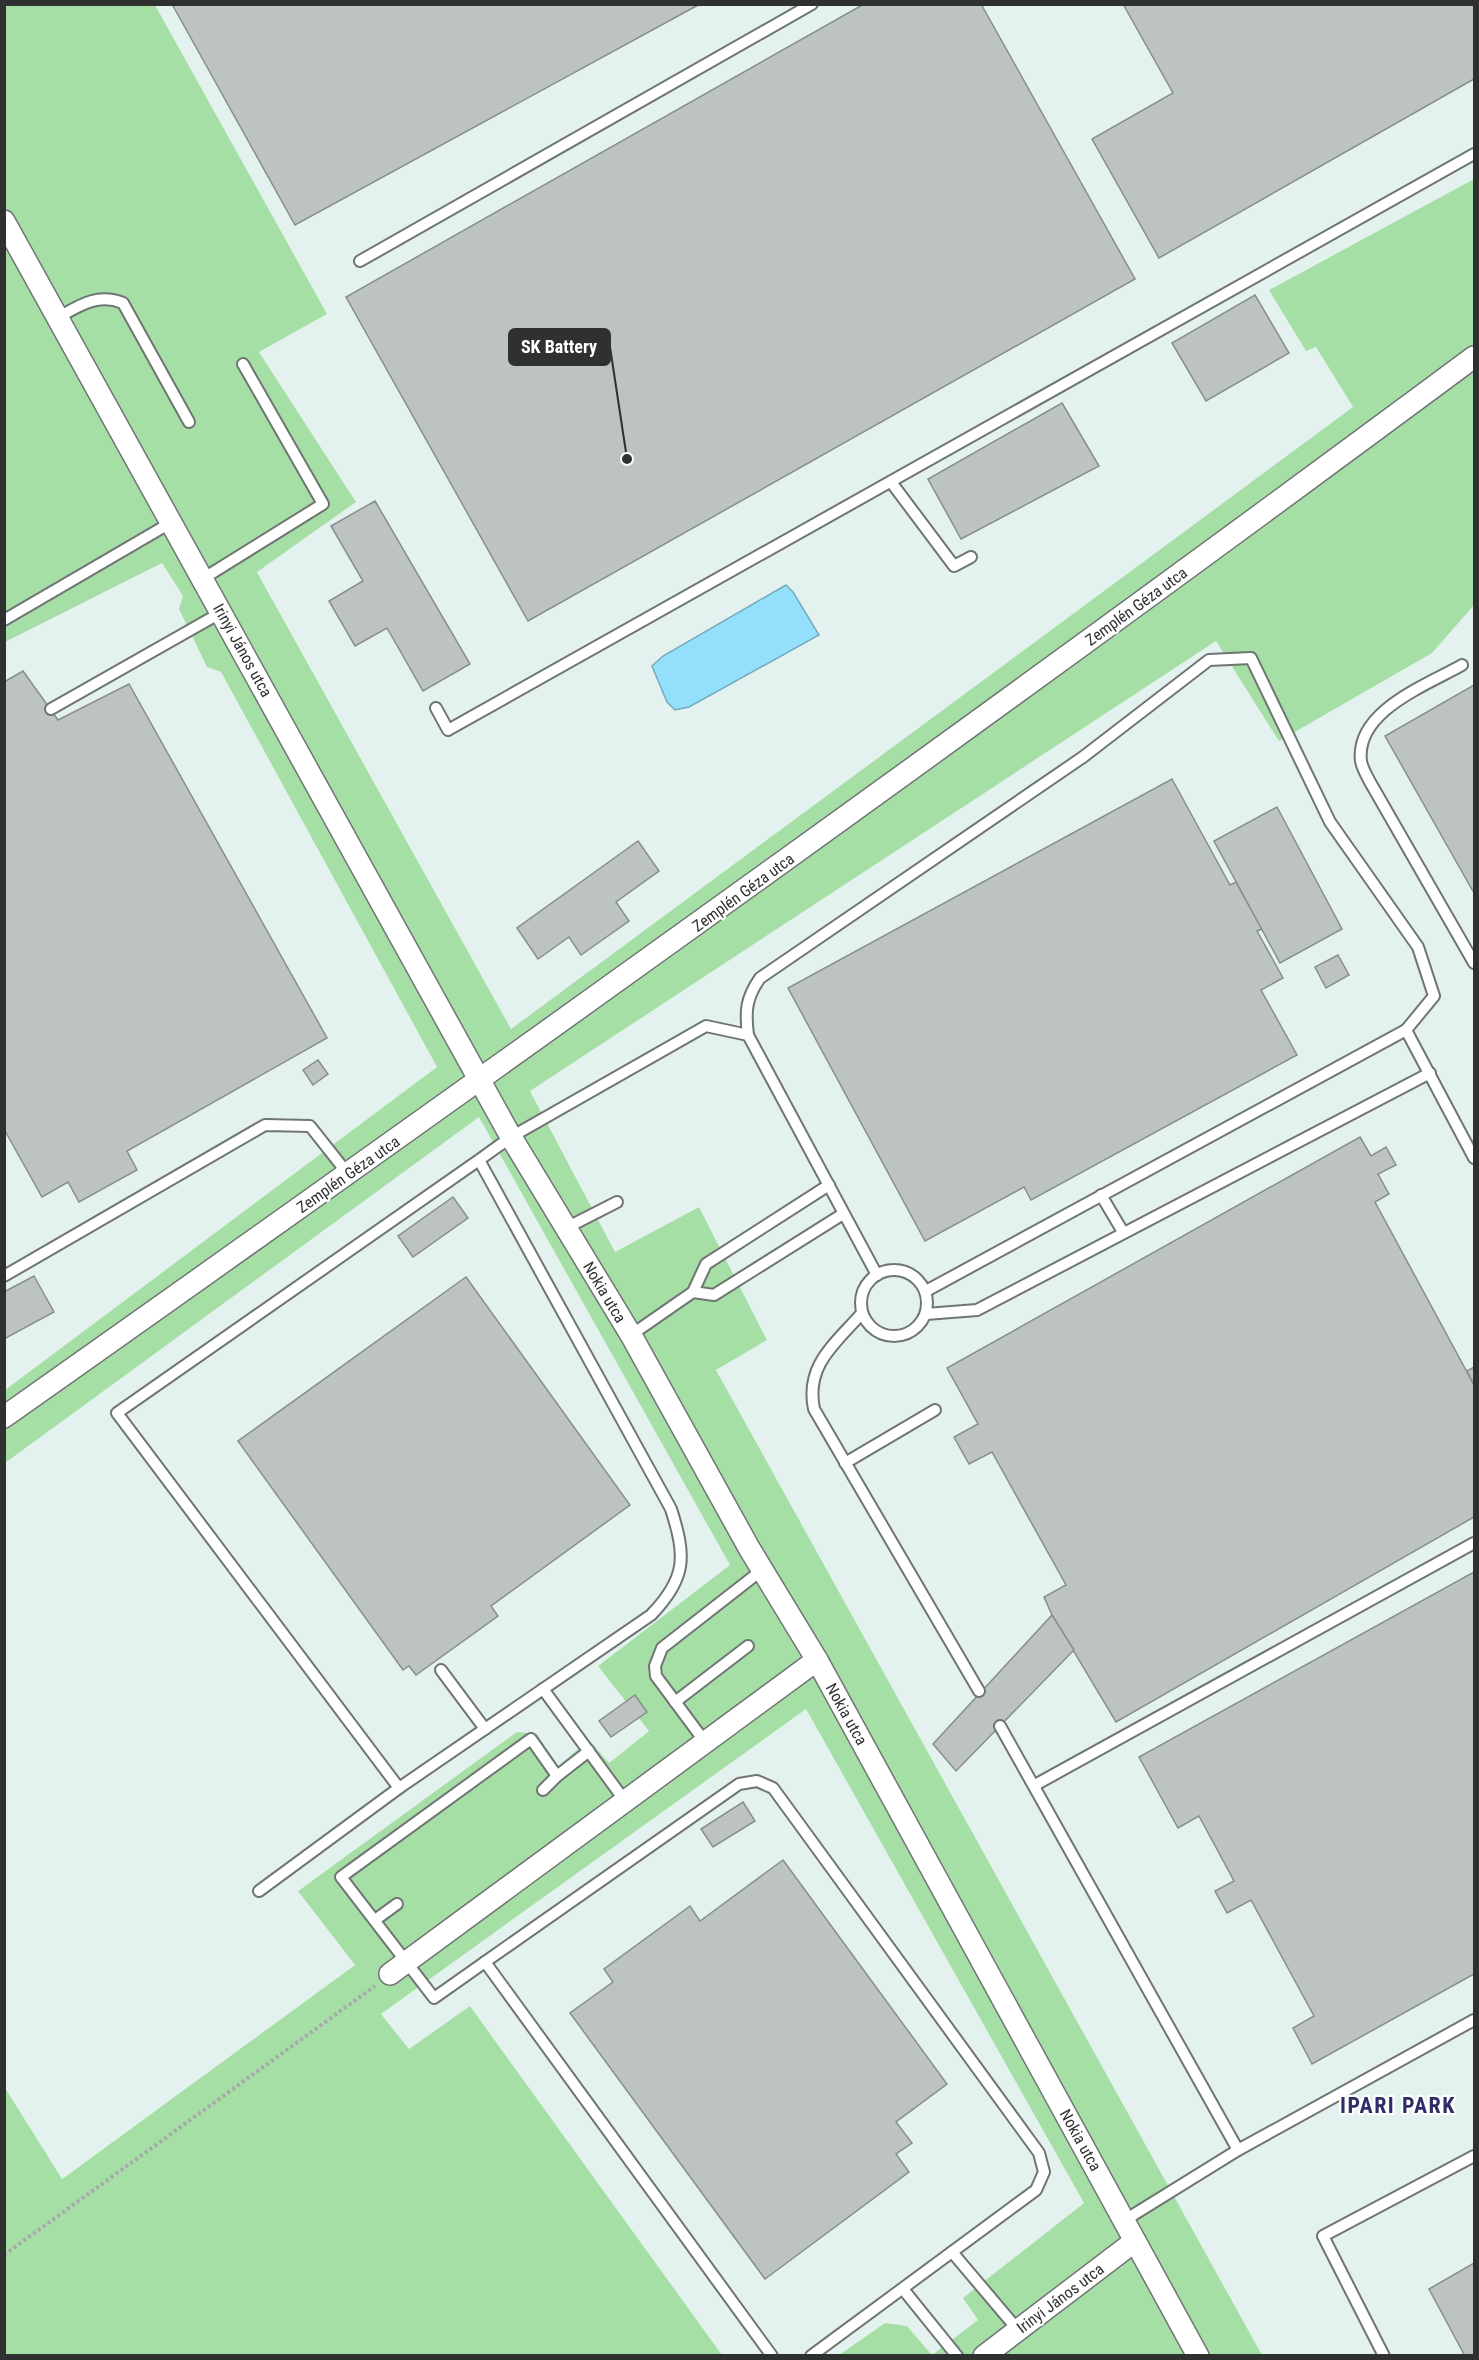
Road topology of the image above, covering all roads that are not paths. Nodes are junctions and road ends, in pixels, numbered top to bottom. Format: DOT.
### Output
graph roads {
  1 [pos="812,4"];
  2 [pos="1474,154"];
  3 [pos="4,221"];
  4 [pos="360,261"];
  5 [pos="59,317"];
  6 [pos="1474,357"];
  7 [pos="243,364"];
  8 [pos="189,422"];
  9 [pos="891,482"];
  10 [pos="172,522"];
  11 [pos="971,557"];
  12 [pos="204,578"];
  13 [pos="222,612"];
  14 [pos="4,620"];
  15 [pos="1462,665"];
  16 [pos="436,708"];
  17 [pos="51,709"];
  18 [pos="1474,938"];
  19 [pos="1464,944"];
  20 [pos="1474,963"];
  21 [pos="1406,1030"];
  22 [pos="748,1035"];
  23 [pos="1430,1074"];
  24 [pos="480,1081"];
  25 [pos="1474,1132"];
  26 [pos="511,1137"];
  27 [pos="1463,1138"];
  28 [pos="1474,1158"];
  29 [pos="478,1160"];
  30 [pos="348,1174"];
  31 [pos="829,1185"];
  32 [pos="1101,1195"];
  33 [pos="617,1202"];
  34 [pos="843,1214"];
  35 [pos="566,1228"];
  36 [pos="1123,1232"];
  37 [pos="877,1275"];
  38 [pos="4,1276"];
  39 [pos="926,1291"];
  40 [pos="693,1292"];
  41 [pos="862,1314"];
  42 [pos="926,1314"];
  43 [pos="631,1335"];
  44 [pos="935,1410"];
  45 [pos="4,1417"];
  46 [pos="845,1463"];
  47 [pos="1474,1543"];
  48 [pos="762,1570"];
  49 [pos="748,1646"];
  50 [pos="817,1660"];
  51 [pos="441,1670"];
  52 [pos="543,1689"];
  53 [pos="979,1691"];
  54 [pos="675,1702"];
  55 [pos="1000,1726"];
  56 [pos="485,1729"];
  57 [pos="705,1742"];
  58 [pos="589,1751"];
  59 [pos="557,1776"];
  60 [pos="1035,1785"];
  61 [pos="399,1788"];
  62 [pos="543,1790"];
  63 [pos="625,1801"];
  64 [pos="259,1891"];
  65 [pos="397,1904"];
  66 [pos="375,1920"];
  67 [pos="408,1961"];
  68 [pos="484,1962"];
  69 [pos="390,1974"];
  70 [pos="1474,2020"];
  71 [pos="1238,2150"];
  72 [pos="1474,2156"];
  73 [pos="1125,2220"];
  74 [pos="1135,2241"];
  75 [pos="952,2253"];
  76 [pos="903,2289"];
  77 [pos="1018,2330"];
  78 [pos="1378,2342"];
  79 [pos="772,2355"];
  80 [pos="811,2355"];
  81 [pos="957,2355"];
  82 [pos="984,2355"];
  83 [pos="1198,2355"];
  84 [pos="1374,2355"];
  85 [pos="1384,2355"];
  1 -- 4 [label="lane"];
  2 -- 9 [label="lane"];
  3 -- 5 [label="street, Irinyi János utca"];
  5 -- 8 [label="lane"];
  5 -- 10 [label="street, Irinyi János utca"];
  6 -- 24 [label="street, Zemplén Géza utca"];
  7 -- 12 [label="lane"];
  9 -- 11 [label="lane"];
  9 -- 16 [label="lane"];
  10 -- 12 [label="street, Irinyi János utca"];
  10 -- 14 [label="lane"];
  12 -- 13 [label="street, Irinyi János utca"];
  13 -- 17 [label="lane"];
  13 -- 24 [label="street, Irinyi János utca"];
  15 -- 19 [label="lane"];
  18 -- 19 [label="lane"];
  19 -- 20 [label="lane"];
  21 -- 22 [label="lane"];
  21 -- 23 [label="lane"];
  21 -- 32 [label="lane"];
  22 -- 26 [label="lane"];
  22 -- 31 [label="lane"];
  23 -- 27 [label="lane"];
  23 -- 36 [label="lane"];
  24 -- 26 [label="street, Nokia utca"];
  24 -- 30 [label="street, Zemplén Géza utca"];
  25 -- 27 [label="lane"];
  26 -- 29 [label="lane"];
  26 -- 35 [label="street, Nokia utca"];
  27 -- 28 [label="lane"];
  29 -- 52 [label="lane"];
  29 -- 61 [label="lane"];
  30 -- 38 [label="lane"];
  30 -- 45 [label="street, Zemplén Géza utca"];
  31 -- 34 [label="lane"];
  31 -- 40 [label="lane"];
  32 -- 36 [label="lane"];
  32 -- 39 [label="lane"];
  33 -- 35 [label="lane"];
  34 -- 37 [label="lane"];
  34 -- 40 [label="lane"];
  35 -- 43 [label="street, Nokia utca"];
  36 -- 42 [label="lane"];
  37 -- 39 [label="lane"];
  37 -- 41 [label="lane"];
  39 -- 42 [label="lane"];
  40 -- 43 [label="lane"];
  41 -- 42 [label="lane"];
  41 -- 46 [label="lane"];
  43 -- 48 [label="street, Nokia utca"];
  44 -- 46 [label="lane"];
  46 -- 53 [label="lane"];
  47 -- 60 [label="lane"];
  48 -- 50 [label="street, Nokia utca"];
  48 -- 54 [label="lane"];
  49 -- 54 [label="lane"];
  50 -- 57 [label="street"];
  50 -- 73 [label="street, Nokia utca"];
  51 -- 56 [label="lane"];
  52 -- 56 [label="lane"];
  52 -- 58 [label="lane"];
  54 -- 57 [label="lane"];
  55 -- 60 [label="lane"];
  56 -- 61 [label="lane"];
  57 -- 63 [label="street"];
  58 -- 59 [label="lane"];
  58 -- 63 [label="lane"];
  59 -- 62 [label="lane"];
  59 -- 66 [label="lane"];
  60 -- 71 [label="lane"];
  61 -- 64 [label="lane"];
  63 -- 67 [label="street"];
  65 -- 66 [label="lane"];
  66 -- 67 [label="lane"];
  67 -- 68 [label="lane"];
  67 -- 69 [label="street"];
  68 -- 75 [label="lane"];
  68 -- 79 [label="lane"];
  70 -- 71 [label="lane"];
  71 -- 73 [label="lane"];
  72 -- 78 [label="lane"];
  73 -- 74 [label="street, Nokia utca"];
  74 -- 77 [label="street, Irinyi János utca"];
  74 -- 83 [label="street, Nokia utca"];
  75 -- 76 [label="lane"];
  75 -- 77 [label="lane"];
  76 -- 80 [label="lane"];
  76 -- 81 [label="lane"];
  77 -- 82 [label="street, Irinyi János utca"];
  78 -- 84 [label="lane"];
  78 -- 85 [label="lane"];
}
